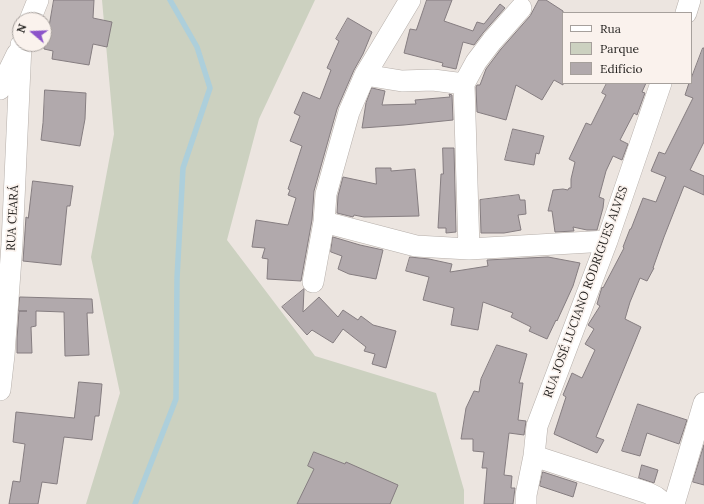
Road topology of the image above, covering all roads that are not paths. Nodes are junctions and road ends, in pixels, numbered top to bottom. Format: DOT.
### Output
graph roads {
  1 [pos="38,0"];
  2 [pos="410,0"];
  3 [pos="690,0"];
  4 [pos="521,8"];
  5 [pos="33,12"];
  6 [pos="686,12"];
  7 [pos="18,52"];
  8 [pos="21,52"];
  9 [pos="365,75"];
  10 [pos="464,84"];
  11 [pos="661,84"];
  12 [pos="0,89"];
  13 [pos="324,222"];
  14 [pos="6,241"];
  15 [pos="607,241"];
  16 [pos="469,249"];
  17 [pos="313,282"];
  18 [pos="0,390"];
  19 [pos="704,403"];
  20 [pos="534,456"];
  21 [pos="526,504"];
  22 [pos="665,504"];
  23 [pos="674,504"];
  1 -- 5 [label="street"];
  2 -- 9 [label="street"];
  3 -- 6 [label="street"];
  4 -- 10 [label="street"];
  7 -- 12 [label="street"];
  8 -- 14 [label="street, RUA CEARÁ"];
  9 -- 10 [label="street"];
  9 -- 13 [label="street"];
  10 -- 16 [label="street"];
  11 -- 15 [label="street, RUA JOSÉ LUCIANO RODRIGUES ALVES"];
  13 -- 16 [label="street"];
  13 -- 17 [label="street"];
  14 -- 18 [label="street, RUA CEARÁ"];
  15 -- 16 [label="street"];
  15 -- 20 [label="street, RUA JOSÉ LUCIANO RODRIGUES ALVES"];
  19 -- 23 [label="street"];
  20 -- 21 [label="street, RUA JOSÉ LUCIANO RODRIGUES ALVES"];
  20 -- 22 [label="street"];
}
